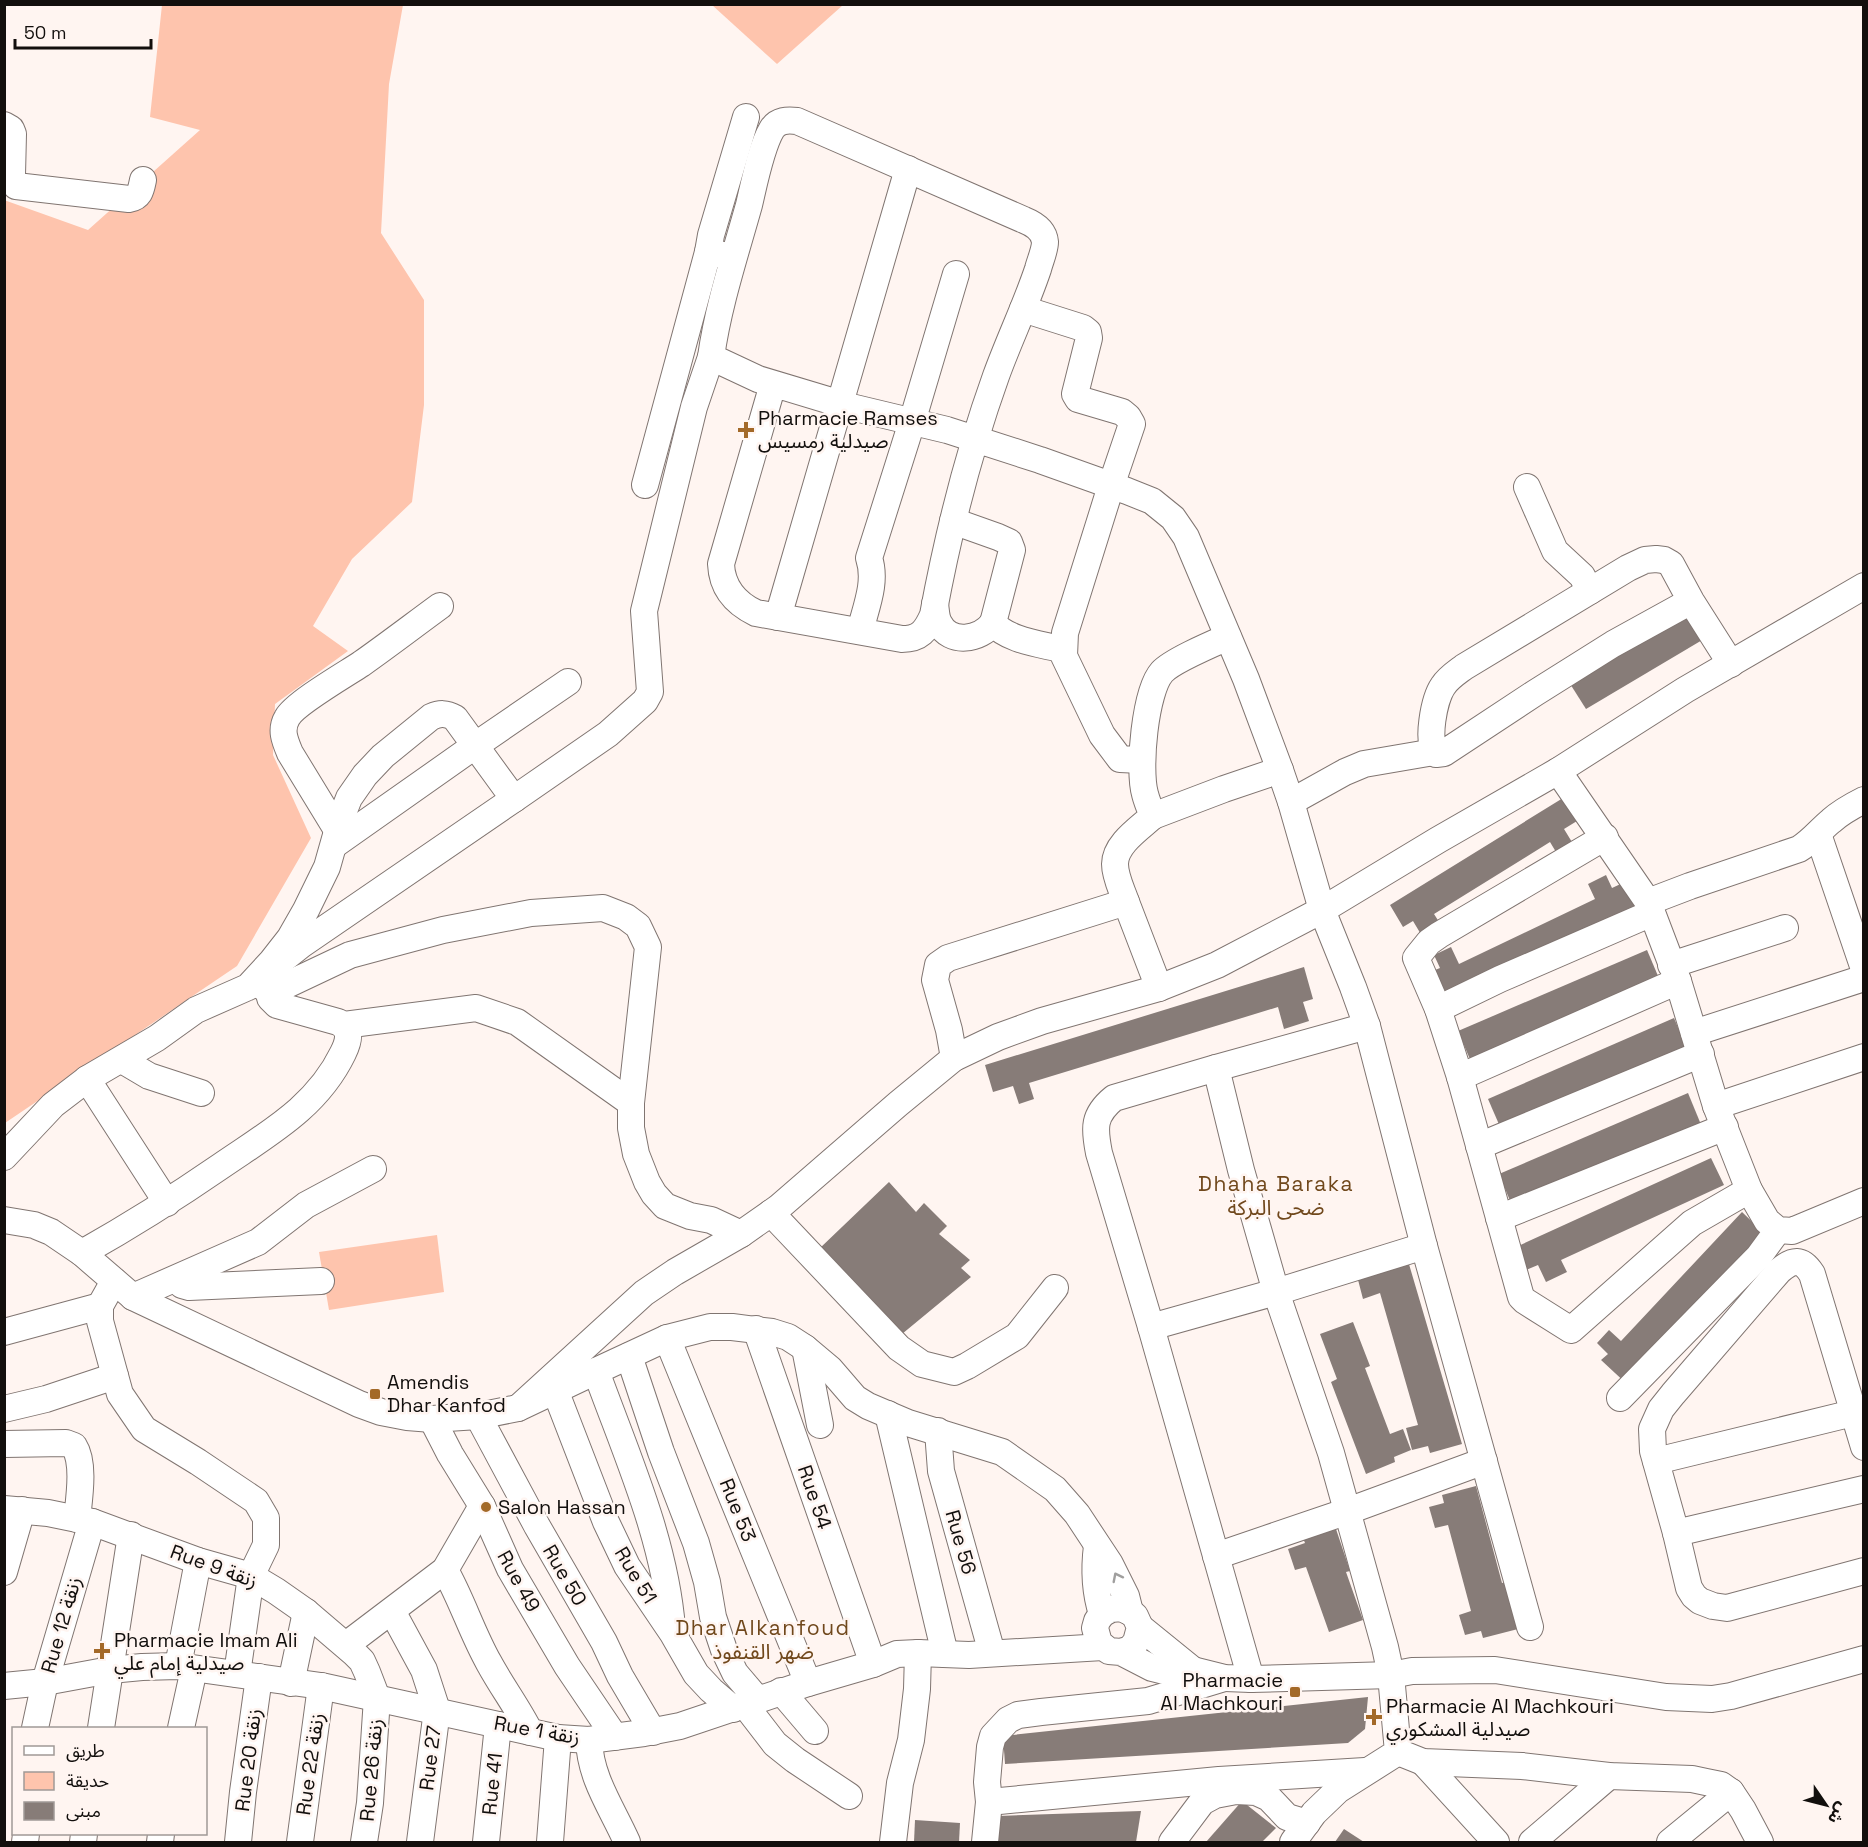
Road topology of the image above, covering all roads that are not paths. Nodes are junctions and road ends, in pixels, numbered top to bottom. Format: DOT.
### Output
graph roads {
  1 [pos="746,117"];
  2 [pos="4,125"];
  3 [pos="908,169"];
  4 [pos="143,180"];
  5 [pos="708,252"];
  6 [pos="734,258"];
  7 [pos="956,274"];
  8 [pos="1023,309"];
  9 [pos="711,357"];
  10 [pos="773,384"];
  11 [pos="839,403"];
  12 [pos="912,422"];
  13 [pos="974,439"];
  14 [pos="645,485"];
  15 [pos="1111,486"];
  16 [pos="1527,486"];
  17 [pos="953,521"];
  18 [pos="1863,586"];
  19 [pos="1590,591"];
  20 [pos="1691,601"];
  21 [pos="935,604"];
  22 [pos="440,606"];
  23 [pos="777,617"];
  24 [pos="993,623"];
  25 [pos="860,631"];
  26 [pos="1228,636"];
  27 [pos="1064,650"];
  28 [pos="1731,664"];
  29 [pos="568,682"];
  30 [pos="476,745"];
  31 [pos="1434,752"];
  32 [pos="1141,760"];
  33 [pos="1280,770"];
  34 [pos="1558,771"];
  35 [pos="514,799"];
  36 [pos="1863,800"];
  37 [pos="1291,802"];
  38 [pos="1153,816"];
  39 [pos="1818,834"];
  40 [pos="1605,837"];
  41 [pos="336,838"];
  42 [pos="1126,902"];
  43 [pos="1650,908"];
  44 [pos="1322,910"];
  45 [pos="1785,928"];
  46 [pos="1863,969"];
  47 [pos="1674,973"];
  48 [pos="1863,978"];
  49 [pos="257,986"];
  50 [pos="1159,988"];
  51 [pos="1438,1008"];
  52 [pos="344,1025"];
  53 [pos="1367,1026"];
  54 [pos="1697,1044"];
  55 [pos="1863,1057"];
  56 [pos="954,1058"];
  57 [pos="122,1060"];
  58 [pos="1216,1068"];
  59 [pos="1460,1077"];
  60 [pos="87,1079"];
  61 [pos="201,1093"];
  62 [pos="631,1103"];
  63 [pos="1720,1116"];
  64 [pos="1479,1146"];
  65 [pos="4,1157"];
  66 [pos="373,1168"];
  67 [pos="1749,1190"];
  68 [pos="1863,1201"];
  69 [pos="167,1203"];
  70 [pos="771,1212"];
  71 [pos="1499,1218"];
  72 [pos="4,1220"];
  73 [pos="1778,1230"];
  74 [pos="741,1234"];
  75 [pos="1424,1246"];
  76 [pos="82,1253"];
  77 [pos="178,1278"];
  78 [pos="114,1281"];
  79 [pos="321,1281"];
  80 [pos="1054,1288"];
  81 [pos="1276,1293"];
  82 [pos="133,1298"];
  83 [pos="100,1306"];
  84 [pos="1151,1327"];
  85 [pos="756,1329"];
  86 [pos="4,1332"];
  87 [pos="667,1338"];
  88 [pos="805,1348"];
  89 [pos="629,1356"];
  90 [pos="596,1371"];
  91 [pos="115,1376"];
  92 [pos="555,1390"];
  93 [pos="1620,1398"];
  94 [pos="518,1408"];
  95 [pos="4,1409"];
  96 [pos="1853,1413"];
  97 [pos="888,1414"];
  98 [pos="478,1416"];
  99 [pos="432,1419"];
  100 [pos="820,1425"];
  101 [pos="938,1431"];
  102 [pos="4,1444"];
  103 [pos="1863,1447"];
  104 [pos="1484,1461"];
  105 [pos="1656,1461"];
  106 [pos="1863,1489"];
  107 [pos="482,1506"];
  108 [pos="13,1509"];
  109 [pos="1348,1511"];
  110 [pos="85,1521"];
  111 [pos="1676,1533"];
  112 [pos="131,1535"];
  113 [pos="1097,1546"];
  114 [pos="1216,1556"];
  115 [pos="198,1561"];
  116 [pos="445,1570"];
  117 [pos="1863,1571"];
  118 [pos="4,1572"];
  119 [pos="251,1576"];
  120 [pos="392,1611"];
  121 [pos="306,1612"];
  122 [pos="1135,1620"];
  123 [pos="1530,1627"];
  124 [pos="673,1634"];
  125 [pos="1105,1635"];
  126 [pos="346,1645"];
  127 [pos="918,1653"];
  128 [pos="992,1653"];
  129 [pos="945,1654"];
  130 [pos="1863,1659"];
  131 [pos="873,1664"];
  132 [pos="186,1667"];
  133 [pos="110,1670"];
  134 [pos="1193,1670"];
  135 [pos="1391,1675"];
  136 [pos="248,1676"];
  137 [pos="1225,1678"];
  138 [pos="1251,1679"];
  139 [pos="45,1682"];
  140 [pos="291,1683"];
  141 [pos="807,1683"];
  142 [pos="4,1686"];
  143 [pos="321,1686"];
  144 [pos="377,1698"];
  145 [pos="754,1701"];
  146 [pos="436,1710"];
  147 [pos="498,1725"];
  148 [pos="35,1727"];
  149 [pos="101,1727"];
  150 [pos="181,1727"];
  151 [pos="815,1731"];
  152 [pos="530,1732"];
  153 [pos="653,1732"];
  154 [pos="615,1737"];
  155 [pos="558,1738"];
  156 [pos="589,1740"];
  157 [pos="1398,1752"];
  158 [pos="1423,1762"];
  159 [pos="1370,1770"];
  160 [pos="1609,1776"];
  161 [pos="1731,1792"];
  162 [pos="849,1796"];
  163 [pos="989,1802"];
  164 [pos="1300,1833"];
  165 [pos="238,1842"];
  166 [pos="300,1842"];
  167 [pos="364,1842"];
  168 [pos="420,1842"];
  169 [pos="486,1842"];
  170 [pos="550,1842"];
  171 [pos="627,1842"];
  172 [pos="893,1842"];
  173 [pos="985,1842"];
  174 [pos="1172,1842"];
  175 [pos="1496,1842"];
  176 [pos="1532,1842"];
  177 [pos="1670,1842"];
  178 [pos="1760,1842"];
  1 -- 5 [label="street"];
  2 -- 4 [label="street"];
  3 -- 6 [label="street"];
  3 -- 8 [label="street"];
  3 -- 11 [label="street"];
  5 -- 6 [label="street"];
  5 -- 14 [label="street"];
  6 -- 9 [label="street"];
  7 -- 12 [label="street"];
  8 -- 13 [label="street"];
  8 -- 15 [label="street"];
  9 -- 10 [label="street"];
  9 -- 35 [label="street"];
  10 -- 11 [label="street"];
  10 -- 23 [label="street"];
  11 -- 12 [label="street"];
  11 -- 23 [label="street"];
  12 -- 13 [label="street"];
  12 -- 25 [label="street"];
  13 -- 15 [label="street"];
  13 -- 17 [label="street"];
  15 -- 26 [label="street"];
  15 -- 27 [label="street"];
  16 -- 19 [label="street"];
  17 -- 21 [label="street"];
  17 -- 24 [label="street"];
  18 -- 28 [label="street"];
  19 -- 20 [label="street"];
  19 -- 31 [label="street"];
  20 -- 28 [label="street"];
  20 -- 31 [label="street"];
  21 -- 24 [label="street"];
  21 -- 25 [label="street"];
  22 -- 41 [label="street"];
  23 -- 25 [label="street"];
  24 -- 27 [label="street"];
  26 -- 32 [label="street"];
  26 -- 33 [label="street"];
  27 -- 32 [label="street"];
  28 -- 34 [label="street"];
  29 -- 30 [label="street"];
  30 -- 35 [label="street"];
  30 -- 41 [label="street"];
  30 -- 41 [label="street"];
  31 -- 37 [label="street"];
  32 -- 38 [label="street"];
  33 -- 37 [label="street"];
  33 -- 38 [label="street"];
  34 -- 40 [label="street"];
  34 -- 44 [label="street"];
  35 -- 49 [label="street"];
  36 -- 39 [label="street"];
  37 -- 44 [label="street"];
  38 -- 42 [label="street"];
  39 -- 43 [label="street"];
  39 -- 46 [label="street"];
  40 -- 43 [label="street"];
  40 -- 51 [label="street"];
  41 -- 49 [label="street"];
  42 -- 50 [label="street"];
  42 -- 56 [label="street"];
  43 -- 47 [label="street"];
  43 -- 51 [label="street"];
  44 -- 50 [label="street"];
  44 -- 53 [label="street"];
  45 -- 47 [label="street"];
  47 -- 54 [label="street"];
  47 -- 59 [label="street"];
  48 -- 54 [label="street"];
  49 -- 52 [label="street"];
  49 -- 57 [label="street"];
  49 -- 62 [label="street"];
  50 -- 56 [label="street"];
  51 -- 59 [label="street"];
  52 -- 62 [label="street"];
  52 -- 69 [label="street"];
  53 -- 58 [label="street"];
  53 -- 75 [label="street"];
  54 -- 63 [label="street"];
  54 -- 64 [label="street"];
  55 -- 63 [label="street"];
  56 -- 70 [label="street"];
  57 -- 60 [label="street"];
  57 -- 61 [label="street"];
  58 -- 81 [label="street"];
  58 -- 84 [label="street"];
  59 -- 64 [label="street"];
  60 -- 65 [label="street"];
  60 -- 69 [label="street"];
  62 -- 74 [label="street"];
  63 -- 67 [label="street"];
  63 -- 71 [label="street"];
  64 -- 71 [label="street"];
  66 -- 77 [label="street"];
  67 -- 71 [label="street"];
  67 -- 73 [label="street"];
  68 -- 73 [label="street"];
  69 -- 76 [label="street"];
  70 -- 74 [label="street"];
  70 -- 80 [label="street"];
  72 -- 76 [label="street"];
  73 -- 93 [label="street"];
  74 -- 94 [label="street"];
  75 -- 81 [label="street"];
  75 -- 104 [label="street"];
  76 -- 78 [label="street"];
  77 -- 79 [label="street"];
  77 -- 82 [label="street"];
  78 -- 82 [label="street"];
  78 -- 83 [label="street"];
  81 -- 84 [label="street"];
  81 -- 109 [label="street"];
  82 -- 99 [label="street"];
  83 -- 86 [label="street"];
  83 -- 91 [label="street, Rue 20 زنقة"];
  84 -- 114 [label="street"];
  85 -- 87 [label="street"];
  85 -- 88 [label="street"];
  85 -- 131 [label="street, Rue 54"];
  87 -- 89 [label="street"];
  87 -- 141 [label="street, Rue 53"];
  88 -- 97 [label="street"];
  88 -- 100 [label="street"];
  89 -- 90 [label="street"];
  89 -- 145 [label="street"];
  90 -- 92 [label="street"];
  90 -- 124 [label="street"];
  91 -- 95 [label="street"];
  91 -- 119 [label="street, Rue 20 زنقة"];
  92 -- 94 [label="street"];
  92 -- 124 [label="street, Rue 51"];
  94 -- 98 [label="street"];
  96 -- 103 [label="street"];
  96 -- 105 [label="street"];
  96 -- 105 [label="street"];
  97 -- 101 [label="street"];
  97 -- 129 [label="street"];
  98 -- 99 [label="street"];
  98 -- 153 [label="street, Rue 50"];
  99 -- 107 [label="street, Rue 49"];
  101 -- 113 [label="street"];
  101 -- 128 [label="street, Rue 56"];
  102 -- 110 [label="street, Rue 12 زنقة"];
  104 -- 109 [label="street"];
  104 -- 123 [label="street"];
  105 -- 111 [label="street"];
  106 -- 111 [label="street"];
  107 -- 116 [label="street"];
  107 -- 154 [label="street, Rue 49"];
  108 -- 110 [label="street, Rue 9 زنقة"];
  108 -- 118 [label="street"];
  109 -- 114 [label="street"];
  109 -- 135 [label="street"];
  110 -- 112 [label="street, Rue 9 زنقة"];
  110 -- 139 [label="street, Rue 12 زنقة"];
  111 -- 117 [label="street"];
  112 -- 115 [label="street, Rue 9 زنقة"];
  112 -- 133 [label="street"];
  122 -- 113 [label="street, one-way"];
  113 -- 125 [label="street"];
  114 -- 138 [label="street"];
  115 -- 119 [label="street, Rue 9 زنقة"];
  115 -- 132 [label="street"];
  116 -- 120 [label="street"];
  116 -- 152 [label="street"];
  119 -- 121 [label="street, Rue 9 زنقة"];
  119 -- 136 [label="street, Rue 20 زنقة"];
  120 -- 126 [label="street"];
  120 -- 146 [label="street, Rue 27"];
  121 -- 126 [label="street, Rue 9 زنقة"];
  121 -- 140 [label="street"];
  122 -- 125 [label="street, Rue 1 زنقة"];
  122 -- 125 [label="street"];
  122 -- 134 [label="street"];
  124 -- 145 [label="street, Rue 51"];
  125 -- 128 [label="street, Rue 1 زنقة"];
  125 -- 134 [label="street"];
  126 -- 144 [label="street, Rue 9 زنقة"];
  127 -- 129 [label="street, Rue 1 زنقة"];
  127 -- 131 [label="street, Rue 1 زنقة"];
  127 -- 172 [label="street"];
  128 -- 129 [label="street, Rue 1 زنقة"];
  130 -- 135 [label="street"];
  131 -- 141 [label="street, Rue 1 زنقة"];
  132 -- 133 [label="street, Rue 1 زنقة"];
  132 -- 136 [label="street, Rue 1 زنقة"];
  132 -- 150 [label="street"];
  133 -- 139 [label="street, Rue 1 زنقة"];
  133 -- 149 [label="street"];
  134 -- 137 [label="street"];
  135 -- 138 [label="street"];
  135 -- 157 [label="street"];
  136 -- 140 [label="street, Rue 1 زنقة"];
  136 -- 165 [label="street, Rue 20 زنقة"];
  137 -- 138 [label="street"];
  137 -- 163 [label="street"];
  139 -- 142 [label="street, Rue 1 زنقة"];
  139 -- 148 [label="street, Rue 12 زنقة"];
  140 -- 143 [label="street, Rue 1 زنقة"];
  141 -- 145 [label="street, Rue 1 زنقة"];
  143 -- 144 [label="street, Rue 1 زنقة"];
  143 -- 166 [label="street, Rue 22 زنقة"];
  144 -- 146 [label="street, Rue 1 زنقة"];
  144 -- 167 [label="street, Rue 26 زنقة"];
  145 -- 151 [label="street"];
  145 -- 153 [label="street, Rue 1 زنقة"];
  145 -- 162 [label="street"];
  146 -- 147 [label="street, Rue 1 زنقة"];
  146 -- 168 [label="street, Rue 27"];
  147 -- 152 [label="street, Rue 1 زنقة"];
  147 -- 169 [label="street, Rue 41"];
  152 -- 155 [label="street, Rue 1 زنقة"];
  153 -- 154 [label="street, Rue 1 زنقة"];
  154 -- 156 [label="street, Rue 1 زنقة"];
  155 -- 156 [label="street, Rue 1 زنقة"];
  155 -- 170 [label="street"];
  156 -- 171 [label="street"];
  157 -- 158 [label="street"];
  157 -- 159 [label="street"];
  158 -- 160 [label="street"];
  158 -- 175 [label="street"];
  159 -- 163 [label="street"];
  159 -- 164 [label="street"];
  160 -- 161 [label="street"];
  160 -- 176 [label="street"];
  161 -- 177 [label="street"];
  161 -- 178 [label="street"];
  163 -- 173 [label="street"];
  164 -- 174 [label="street"];
}
